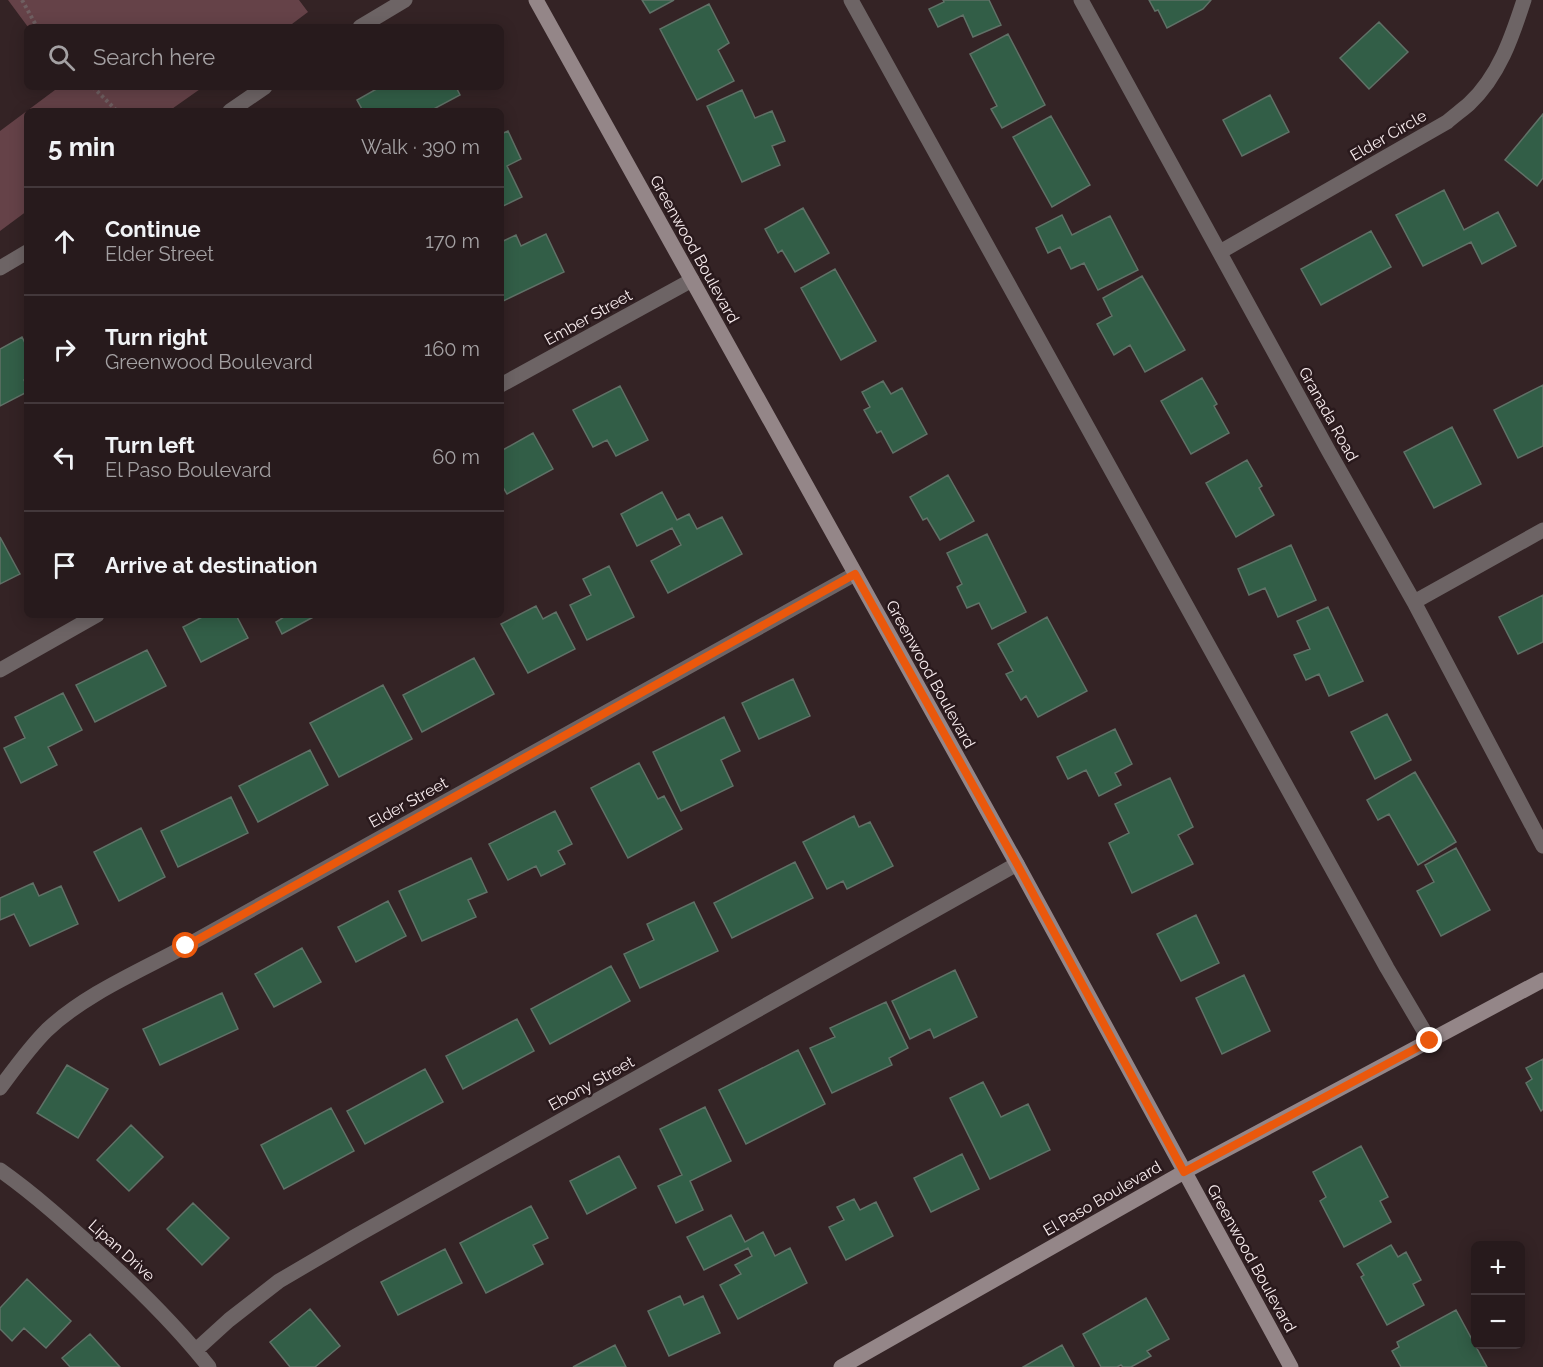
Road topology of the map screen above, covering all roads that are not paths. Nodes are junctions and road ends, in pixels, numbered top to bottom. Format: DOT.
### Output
graph roads {
  1 [pos="405,0"];
  2 [pos="536,0"];
  3 [pos="851,0"];
  4 [pos="1081,0"];
  5 [pos="1524,0"];
  6 [pos="365,24"];
  7 [pos="261,90"];
  8 [pos="234,108"];
  9 [pos="1220,252"];
  10 [pos="24,254"];
  11 [pos="0,268"];
  12 [pos="692,280"];
  13 [pos="504,383"];
  14 [pos="1543,530"];
  15 [pos="855,574"];
  16 [pos="1414,602"];
  17 [pos="92,618"];
  18 [pos="0,670"];
  19 [pos="1543,846"];
  20 [pos="1017,864"];
  21 [pos="1543,981"];
  22 [pos="1430,1041"];
  23 [pos="0,1088"];
  24 [pos="0,1170"];
  25 [pos="1184,1172"];
  26 [pos="196,1350"];
  27 [pos="209,1367"];
  28 [pos="842,1367"];
  29 [pos="1291,1367"];
  1 -- 6 [label="street"];
  2 -- 12 [label="street, Greenwood Boulevard"];
  3 -- 22 [label="street"];
  4 -- 9 [label="street, Granada Road"];
  5 -- 9 [label="street, Elder Circle"];
  7 -- 8 [label="street"];
  9 -- 16 [label="street, Granada Road"];
  10 -- 11 [label="street"];
  12 -- 13 [label="street, Ember Street"];
  12 -- 15 [label="street, Greenwood Boulevard"];
  14 -- 16 [label="street"];
  15 -- 20 [label="street, Greenwood Boulevard"];
  15 -- 23 [label="street, Elder Street"];
  16 -- 19 [label="street, Granada Road"];
  17 -- 18 [label="street"];
  20 -- 25 [label="street, Greenwood Boulevard"];
  20 -- 26 [label="street, Ebony Street"];
  21 -- 22 [label="street, El Paso Boulevard"];
  22 -- 25 [label="street, El Paso Boulevard"];
  24 -- 26 [label="street, Lipan Drive"];
  25 -- 28 [label="street, El Paso Boulevard"];
  25 -- 29 [label="street, Greenwood Boulevard"];
  26 -- 27 [label="street, Lipan Drive"];
}
